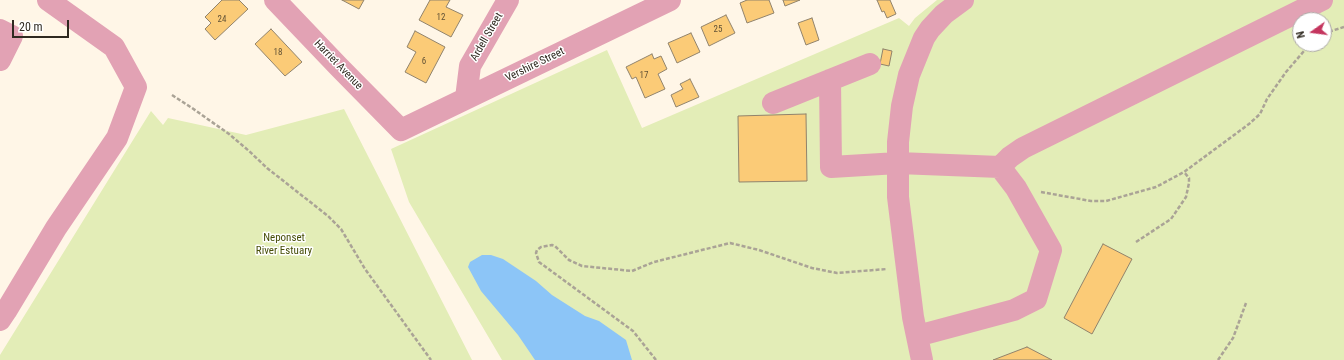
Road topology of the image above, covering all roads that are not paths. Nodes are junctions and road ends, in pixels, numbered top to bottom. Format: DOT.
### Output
graph roads {
  1 [pos="48,0"];
  2 [pos="508,0"];
  3 [pos="670,0"];
  4 [pos="963,0"];
  5 [pos="1322,0"];
  6 [pos="281,2"];
  7 [pos="0,30"];
  8 [pos="0,60"];
  9 [pos="870,64"];
  10 [pos="830,80"];
  11 [pos="466,98"];
  12 [pos="773,104"];
  13 [pos="401,130"];
  14 [pos="898,163"];
  15 [pos="1000,167"];
  16 [pos="0,320"];
  17 [pos="917,336"];
  18 [pos="922,360"];
  1 -- 16 [label="street"];
  2 -- 11 [label="street, Ardell Street"];
  3 -- 11 [label="street, Vershire Street"];
  4 -- 14 [label="street"];
  5 -- 15 [label="street"];
  6 -- 13 [label="street, Harriet Avenue"];
  7 -- 8 [label="street"];
  9 -- 10 [label="street"];
  10 -- 12 [label="street"];
  10 -- 14 [label="street"];
  11 -- 13 [label="street, Vershire Street"];
  14 -- 15 [label="street"];
  14 -- 17 [label="street"];
  15 -- 17 [label="street"];
  17 -- 18 [label="street"];
}
